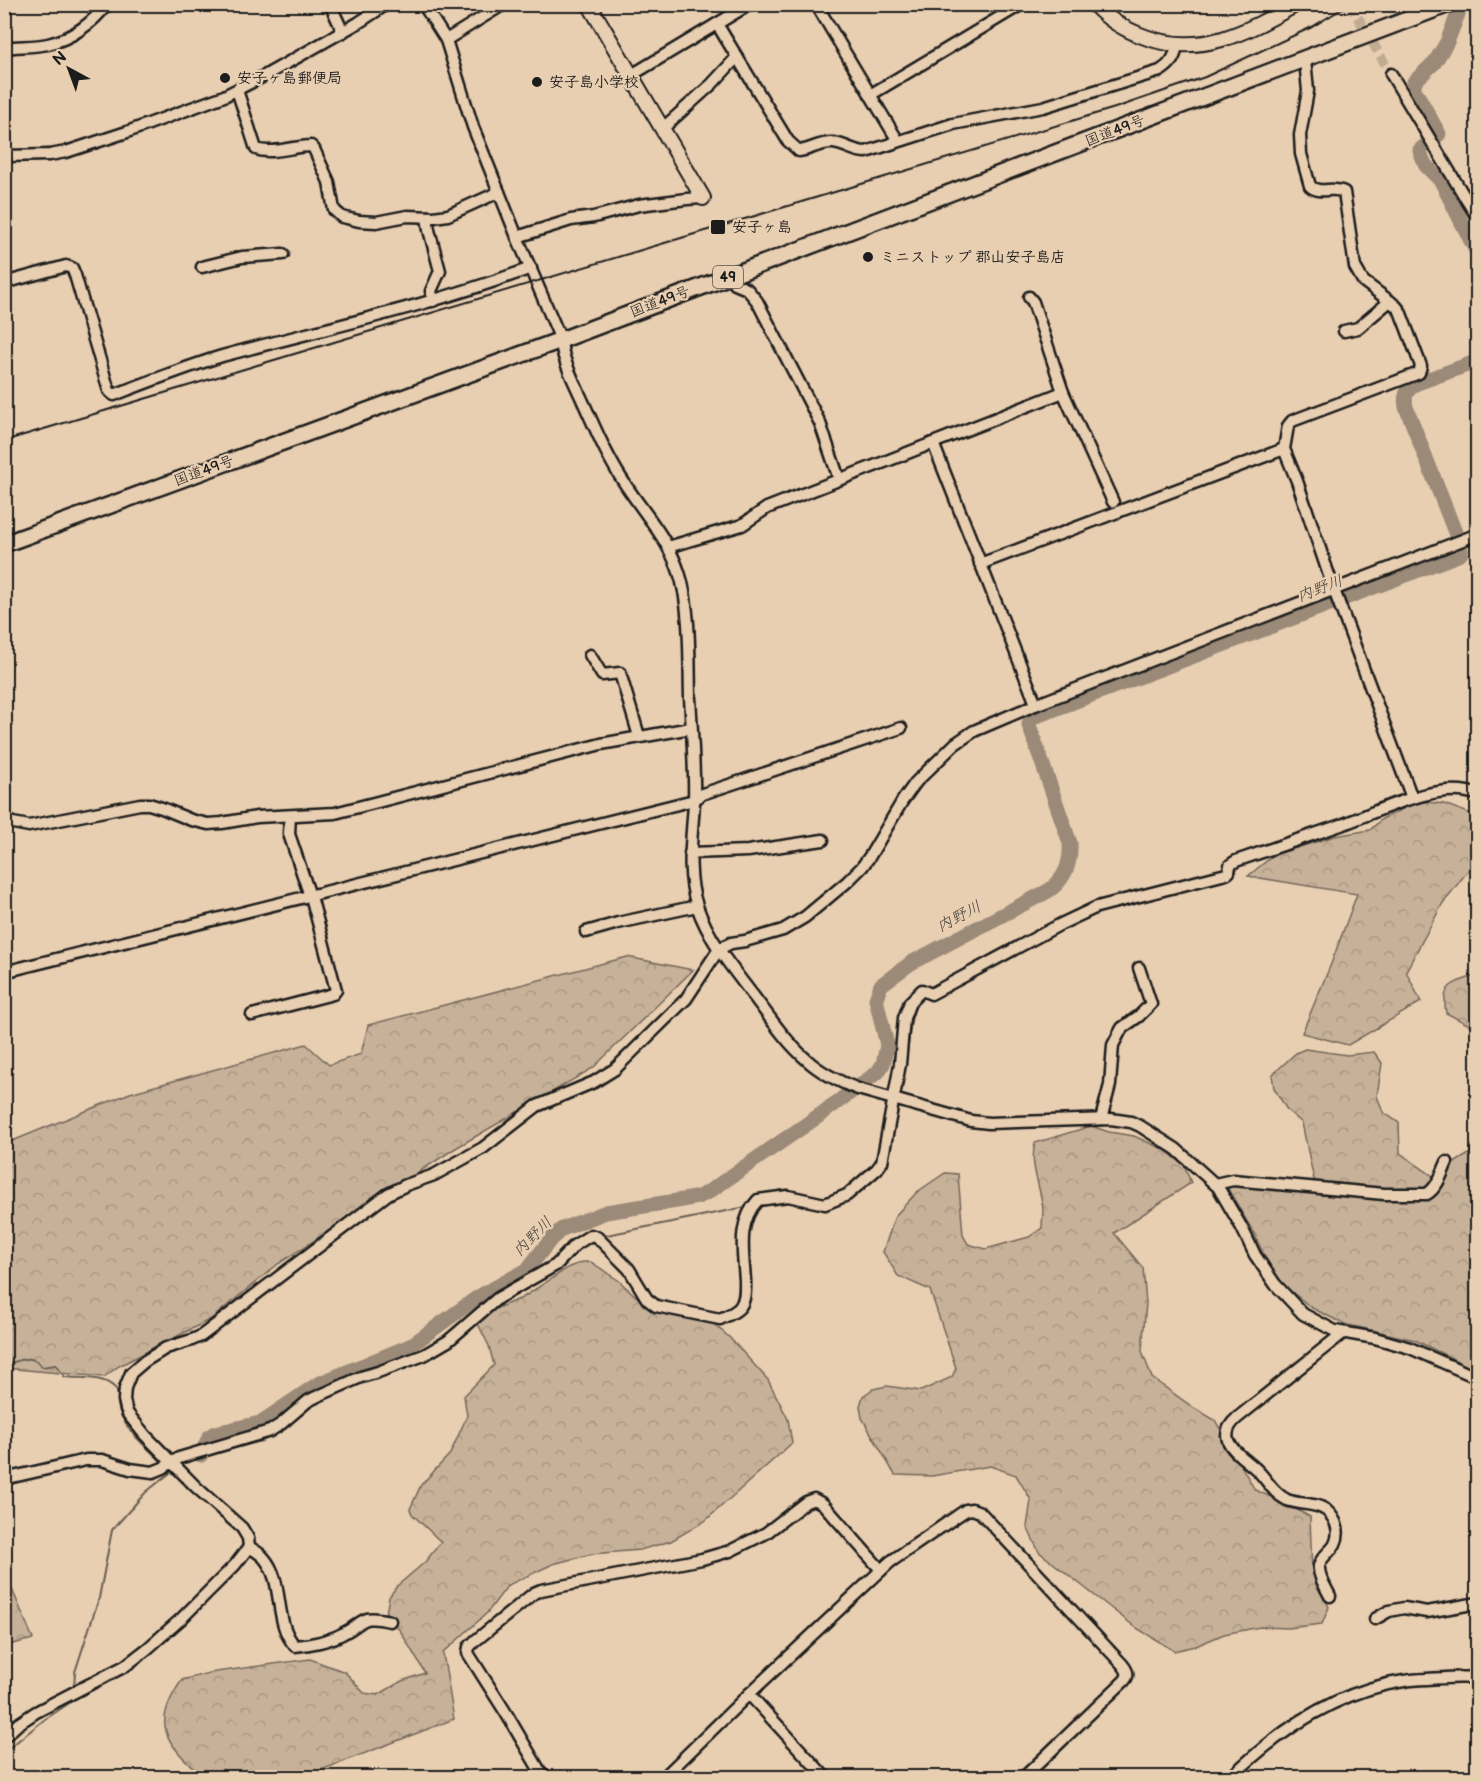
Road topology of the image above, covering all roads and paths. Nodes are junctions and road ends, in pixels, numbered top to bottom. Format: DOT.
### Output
graph roads {
  1 [pos="107,4"];
  2 [pos="330,4"];
  3 [pos="387,4"];
  4 [pos="423,4"];
  5 [pos="504,4"];
  6 [pos="589,4"];
  7 [pos="750,4"];
  8 [pos="816,4"];
  9 [pos="1022,4"];
  10 [pos="1094,4"];
  11 [pos="1297,4"];
  12 [pos="1449,4"];
  13 [pos="717,24"];
  14 [pos="343,32"];
  15 [pos="446,40"];
  16 [pos="1176,44"];
  17 [pos="4,48"];
  18 [pos="736,57"];
  19 [pos="1305,60"];
  20 [pos="1391,74"];
  21 [pos="630,76"];
  22 [pos="237,90"];
  23 [pos="870,95"];
  24 [pos="662,129"];
  25 [pos="898,141"];
  26 [pos="4,156"];
  27 [pos="499,192"];
  28 [pos="703,198"];
  29 [pos="427,217"];
  30 [pos="1478,219"];
  31 [pos="517,237"];
  32 [pos="283,254"];
  33 [pos="202,267"];
  34 [pos="531,268"];
  35 [pos="730,276"];
  36 [pos="4,283"];
  37 [pos="1029,297"];
  38 [pos="433,301"];
  39 [pos="1390,301"];
  40 [pos="1344,331"];
  41 [pos="561,340"];
  42 [pos="1063,392"];
  43 [pos="933,443"];
  44 [pos="1284,449"];
  45 [pos="839,479"];
  46 [pos="1113,502"];
  47 [pos="1478,534"];
  48 [pos="4,544"];
  49 [pos="668,547"];
  50 [pos="980,564"];
  51 [pos="1334,590"];
  52 [pos="590,655"];
  53 [pos="1035,705"];
  54 [pos="691,728"];
  55 [pos="902,729"];
  56 [pos="639,736"];
  57 [pos="1478,795"];
  58 [pos="1412,798"];
  59 [pos="694,800"];
  60 [pos="290,816"];
  61 [pos="4,818"];
  62 [pos="823,840"];
  63 [pos="690,854"];
  64 [pos="310,896"];
  65 [pos="697,906"];
  66 [pos="586,932"];
  67 [pos="719,949"];
  68 [pos="1139,968"];
  69 [pos="4,972"];
  70 [pos="252,1015"];
  71 [pos="892,1100"];
  72 [pos="1101,1119"];
  73 [pos="1447,1162"];
  74 [pos="1215,1184"];
  75 [pos="1343,1333"];
  76 [pos="1478,1378"];
  77 [pos="171,1462"];
  78 [pos="4,1479"];
  79 [pos="249,1548"];
  80 [pos="881,1570"];
  81 [pos="1330,1596"];
  82 [pos="1478,1603"];
  83 [pos="1375,1619"];
  84 [pos="390,1622"];
  85 [pos="1478,1677"];
  86 [pos="749,1694"];
  87 [pos="4,1737"];
  88 [pos="544,1778"];
  89 [pos="663,1778"];
  90 [pos="826,1778"];
  91 [pos="1023,1778"];
  92 [pos="1230,1778"];
  1 -- 17 [label="street"];
  2 -- 14 [label="street"];
  3 -- 14 [label="street"];
  4 -- 15 [label="street"];
  5 -- 15 [label="street"];
  6 -- 21 [label="main road"];
  7 -- 13 [label="street"];
  8 -- 23 [label="street"];
  9 -- 23 [label="street"];
  10 -- 16 [label="main road"];
  11 -- 16 [label="main road"];
  12 -- 19 [label="highway, 国道49号 / 49"];
  13 -- 18 [label="street"];
  13 -- 21 [label="street"];
  14 -- 22 [label="street"];
  15 -- 27 [label="street"];
  16 -- 25 [label="street"];
  18 -- 24 [label="street"];
  18 -- 25 [label="street"];
  19 -- 35 [label="highway, 国道49号 / 49"];
  19 -- 39 [label="street"];
  20 -- 30 [label="street"];
  21 -- 24 [label="main road"];
  22 -- 26 [label="street"];
  22 -- 29 [label="street"];
  23 -- 25 [label="street"];
  24 -- 28 [label="main road"];
  27 -- 29 [label="street"];
  27 -- 31 [label="street"];
  28 -- 31 [label="street"];
  29 -- 38 [label="street"];
  31 -- 34 [label="street"];
  32 -- 33 [label="street"];
  34 -- 38 [label="street"];
  34 -- 41 [label="street"];
  35 -- 41 [label="highway, 国道49号 / 49"];
  35 -- 45 [label="street"];
  36 -- 38 [label="street"];
  37 -- 42 [label="street"];
  39 -- 40 [label="street"];
  39 -- 44 [label="street"];
  41 -- 48 [label="highway, 国道49号 / 49"];
  41 -- 49 [label="street"];
  42 -- 43 [label="street"];
  42 -- 46 [label="street"];
  43 -- 45 [label="street"];
  43 -- 50 [label="street"];
  44 -- 50 [label="street"];
  44 -- 51 [label="street"];
  45 -- 49 [label="street"];
  47 -- 51 [label="street"];
  49 -- 54 [label="street"];
  50 -- 53 [label="street"];
  51 -- 53 [label="street"];
  51 -- 58 [label="street"];
  52 -- 56 [label="street"];
  53 -- 67 [label="street"];
  54 -- 56 [label="street"];
  54 -- 59 [label="street"];
  55 -- 59 [label="street"];
  56 -- 60 [label="street"];
  57 -- 58 [label="street"];
  58 -- 71 [label="street"];
  59 -- 63 [label="street"];
  59 -- 64 [label="street"];
  60 -- 61 [label="street"];
  60 -- 64 [label="street"];
  62 -- 63 [label="street"];
  63 -- 65 [label="street"];
  64 -- 69 [label="street"];
  64 -- 70 [label="street"];
  65 -- 66 [label="street"];
  65 -- 67 [label="street"];
  67 -- 71 [label="street"];
  67 -- 77 [label="street"];
  68 -- 72 [label="street"];
  71 -- 72 [label="street"];
  71 -- 77 [label="street"];
  72 -- 74 [label="street"];
  73 -- 74 [label="street"];
  74 -- 75 [label="street"];
  75 -- 76 [label="street"];
  75 -- 81 [label="street"];
  77 -- 78 [label="street"];
  77 -- 79 [label="street"];
  79 -- 84 [label="street"];
  79 -- 87 [label="street"];
  80 -- 86 [label="street"];
  80 -- 88 [label="street"];
  80 -- 91 [label="street"];
  82 -- 83 [label="street"];
  85 -- 92 [label="street"];
  86 -- 89 [label="street"];
  86 -- 90 [label="street"];
}
